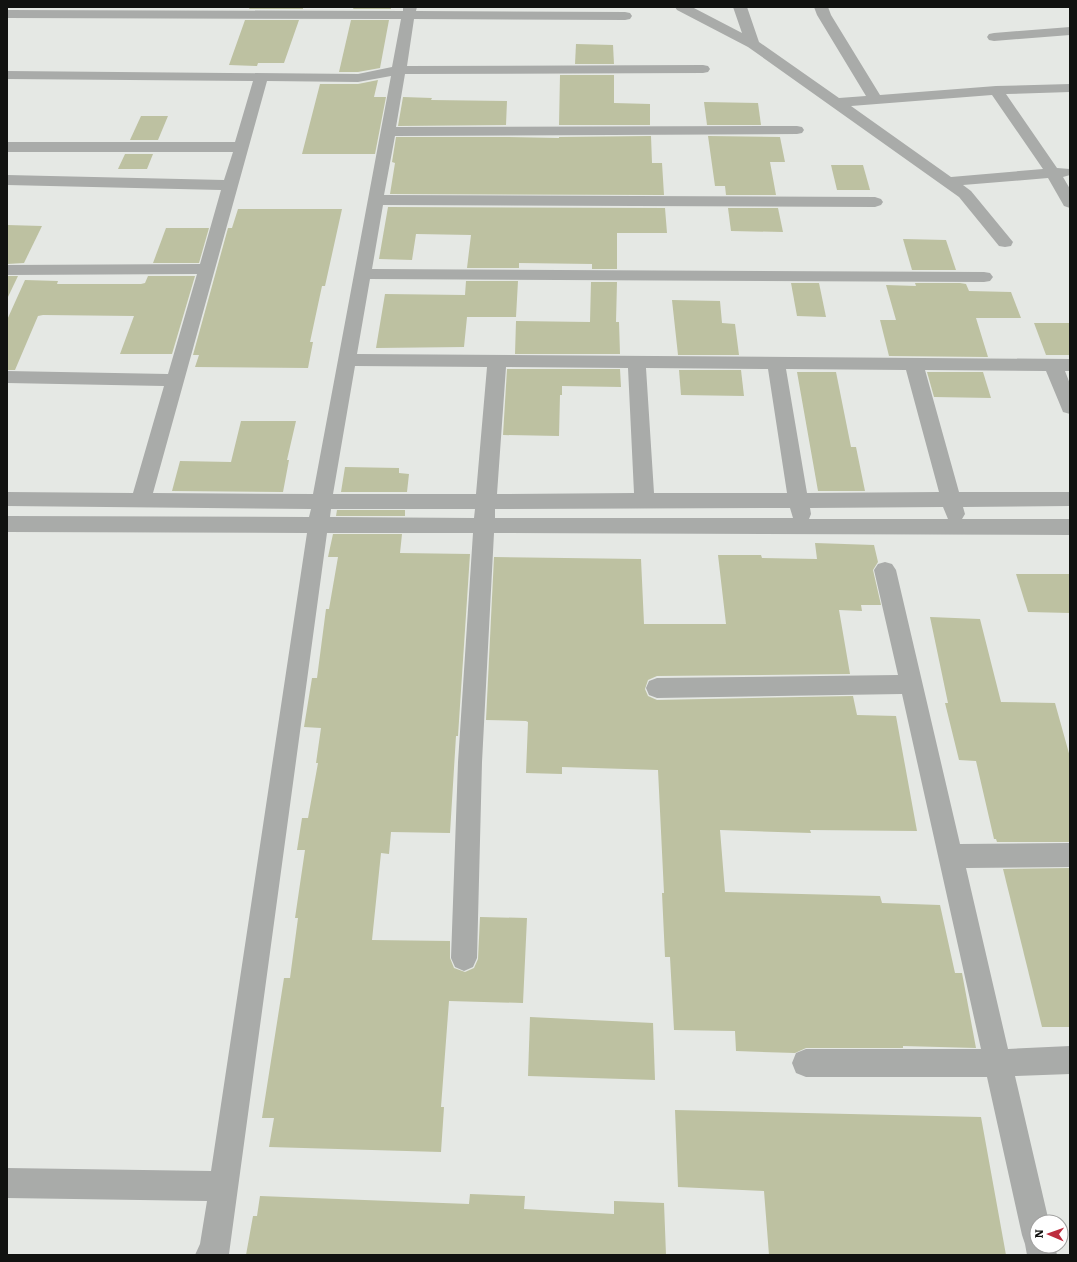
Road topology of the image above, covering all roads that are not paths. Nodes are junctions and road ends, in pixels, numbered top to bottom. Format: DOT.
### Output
graph roads {
  1 [pos="682,7"];
  2 [pos="740,7"];
  3 [pos="821,7"];
  4 [pos="141,11"];
  5 [pos="409,11"];
  6 [pos="7,14"];
  7 [pos="625,16"];
  8 [pos="1070,31"];
  9 [pos="994,37"];
  10 [pos="753,44"];
  11 [pos="702,69"];
  12 [pos="398,70"];
  13 [pos="7,75"];
  14 [pos="261,78"];
  15 [pos="1070,88"];
  16 [pos="996,90"];
  17 [pos="876,100"];
  18 [pos="837,103"];
  19 [pos="797,130"];
  20 [pos="388,132"];
  21 [pos="7,147"];
  22 [pos="241,147"];
  23 [pos="1070,172"];
  24 [pos="1053,173"];
  25 [pos="7,180"];
  26 [pos="949,182"];
  27 [pos="230,185"];
  28 [pos="376,200"];
  29 [pos="875,202"];
  30 [pos="1070,203"];
  31 [pos="1005,242"];
  32 [pos="206,269"];
  33 [pos="7,270"];
  34 [pos="363,274"];
  35 [pos="984,277"];
  36 [pos="348,360"];
  37 [pos="497,361"];
  38 [pos="637,362"];
  39 [pos="776,363"];
  40 [pos="914,364"];
  41 [pos="1061,365"];
  42 [pos="7,378"];
  43 [pos="175,380"];
  44 [pos="1070,408"];
  45 [pos="7,499"];
  46 [pos="1070,499"];
  47 [pos="799,500"];
  48 [pos="951,500"];
  49 [pos="141,501"];
  50 [pos="644,501"];
  51 [pos="486,502"];
  52 [pos="320,514"];
  53 [pos="7,524"];
  54 [pos="484,526"];
  55 [pos="803,527"];
  56 [pos="958,527"];
  57 [pos="1070,527"];
  58 [pos="885,570"];
  59 [pos="911,684"];
  60 [pos="657,688"];
  61 [pos="950,856"];
  62 [pos="1070,856"];
  63 [pos="464,958"];
  64 [pos="1070,1060"];
  65 [pos="806,1063"];
  66 [pos="998,1063"];
  67 [pos="7,1183"];
  68 [pos="224,1186"];
  69 [pos="1032,1214"];
  70 [pos="210,1255"];
  1 -- 10 [label="street"];
  2 -- 10 [label="street"];
  3 -- 17 [label="street"];
  4 -- 5 [label="street"];
  4 -- 6 [label="street"];
  5 -- 7 [label="street"];
  5 -- 12 [label="street"];
  8 -- 9 [label="street"];
  10 -- 18 [label="street"];
  11 -- 12 [label="street"];
  12 -- 14 [label="street"];
  12 -- 20 [label="street"];
  13 -- 14 [label="street"];
  14 -- 22 [label="street"];
  15 -- 16 [label="street"];
  16 -- 17 [label="street"];
  16 -- 24 [label="street"];
  17 -- 18 [label="street"];
  18 -- 26 [label="street"];
  19 -- 20 [label="street"];
  20 -- 28 [label="street"];
  21 -- 22 [label="street"];
  22 -- 27 [label="street"];
  23 -- 24 [label="street"];
  24 -- 26 [label="street"];
  24 -- 30 [label="street"];
  25 -- 27 [label="street"];
  26 -- 31 [label="street"];
  27 -- 32 [label="street"];
  28 -- 29 [label="street"];
  28 -- 34 [label="street"];
  32 -- 33 [label="street"];
  32 -- 43 [label="street"];
  34 -- 35 [label="street"];
  34 -- 36 [label="street"];
  36 -- 37 [label="street"];
  36 -- 52 [label="street"];
  37 -- 38 [label="street"];
  37 -- 51 [label="street"];
  38 -- 39 [label="street"];
  38 -- 50 [label="street"];
  39 -- 40 [label="street"];
  39 -- 47 [label="street"];
  40 -- 41 [label="street"];
  40 -- 48 [label="street"];
  41 -- 44 [label="street"];
  42 -- 43 [label="street"];
  43 -- 49 [label="street"];
  45 -- 49 [label="street"];
  46 -- 48 [label="street"];
  47 -- 48 [label="street"];
  47 -- 50 [label="street"];
  47 -- 55 [label="street"];
  48 -- 56 [label="street"];
  49 -- 52 [label="street"];
  50 -- 51 [label="street"];
  51 -- 52 [label="street"];
  51 -- 54 [label="street"];
  52 -- 53 [label="street"];
  52 -- 54 [label="street"];
  52 -- 68 [label="street"];
  54 -- 55 [label="street"];
  54 -- 63 [label="street"];
  55 -- 56 [label="street"];
  56 -- 57 [label="street"];
  58 -- 59 [label="street"];
  59 -- 60 [label="street"];
  59 -- 61 [label="street"];
  61 -- 62 [label="street"];
  61 -- 66 [label="street"];
  64 -- 66 [label="street"];
  65 -- 66 [label="street"];
  66 -- 69 [label="street"];
  67 -- 68 [label="street"];
  68 -- 70 [label="street"];
}
